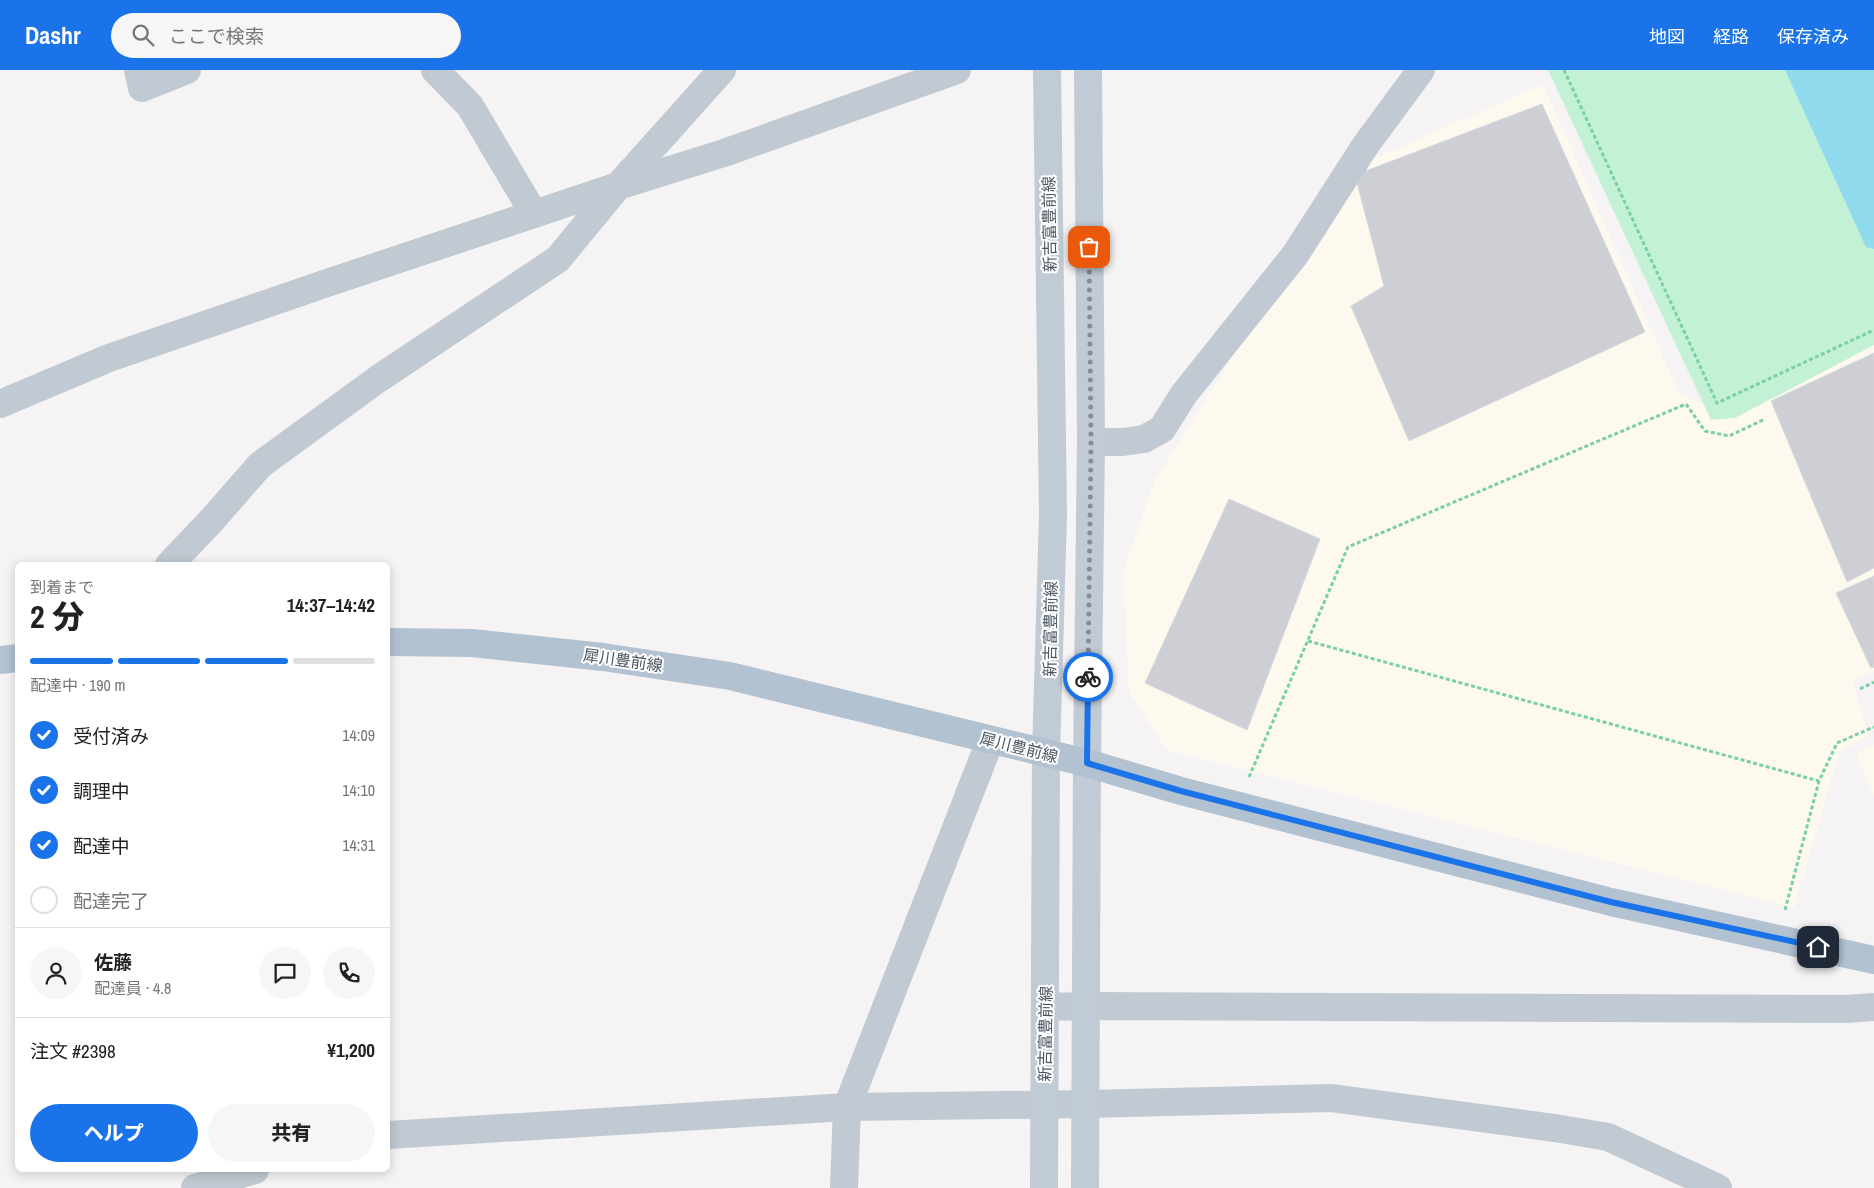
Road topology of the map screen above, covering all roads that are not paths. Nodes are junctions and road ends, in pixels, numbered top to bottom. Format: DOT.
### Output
graph roads {
  1 [pos="138,70"];
  2 [pos="187,70"];
  3 [pos="435,70"];
  4 [pos="722,70"];
  5 [pos="957,70"];
  6 [pos="1047,70"];
  7 [pos="1088,70"];
  8 [pos="1422,70"];
  9 [pos="618,186"];
  10 [pos="534,214"];
  11 [pos="0,404"];
  12 [pos="1091,442"];
  13 [pos="172,562"];
  14 [pos="390,642"];
  15 [pos="990,740"];
  16 [pos="1046,754"];
  17 [pos="1087,763"];
  18 [pos="1874,960"];
  19 [pos="1086,1006"];
  20 [pos="1046,1007"];
  21 [pos="1874,1008"];
  22 [pos="1045,1104"];
  23 [pos="1086,1104"];
  24 [pos="847,1107"];
  25 [pos="390,1135"];
  26 [pos="248,1172"];
  27 [pos="195,1188"];
  28 [pos="844,1188"];
  29 [pos="1044,1188"];
  30 [pos="1085,1188"];
  31 [pos="1718,1188"];
  1 -- 2 [label="street"];
  3 -- 10 [label="street"];
  4 -- 9 [label="street"];
  5 -- 9 [label="street"];
  6 -- 16 [label="main road, 新吉富豊前線"];
  7 -- 12 [label="main road"];
  8 -- 12 [label="street"];
  9 -- 10 [label="street"];
  9 -- 13 [label="street"];
  10 -- 11 [label="street"];
  12 -- 17 [label="main road"];
  14 -- 15 [label="main road, 犀川豊前線"];
  15 -- 16 [label="main road, 犀川豊前線"];
  15 -- 24 [label="street"];
  16 -- 17 [label="main road, 犀川豊前線"];
  16 -- 20 [label="main road, 新吉富豊前線"];
  17 -- 18 [label="main road, 犀川豊前線"];
  17 -- 19 [label="main road"];
  19 -- 20 [label="street"];
  19 -- 21 [label="street"];
  19 -- 23 [label="main road"];
  20 -- 22 [label="main road, 新吉富豊前線"];
  22 -- 23 [label="street"];
  22 -- 24 [label="street"];
  22 -- 29 [label="main road, 新吉富豊前線"];
  23 -- 30 [label="main road"];
  23 -- 31 [label="street"];
  24 -- 25 [label="street"];
  24 -- 28 [label="street"];
  26 -- 27 [label="street"];
}
